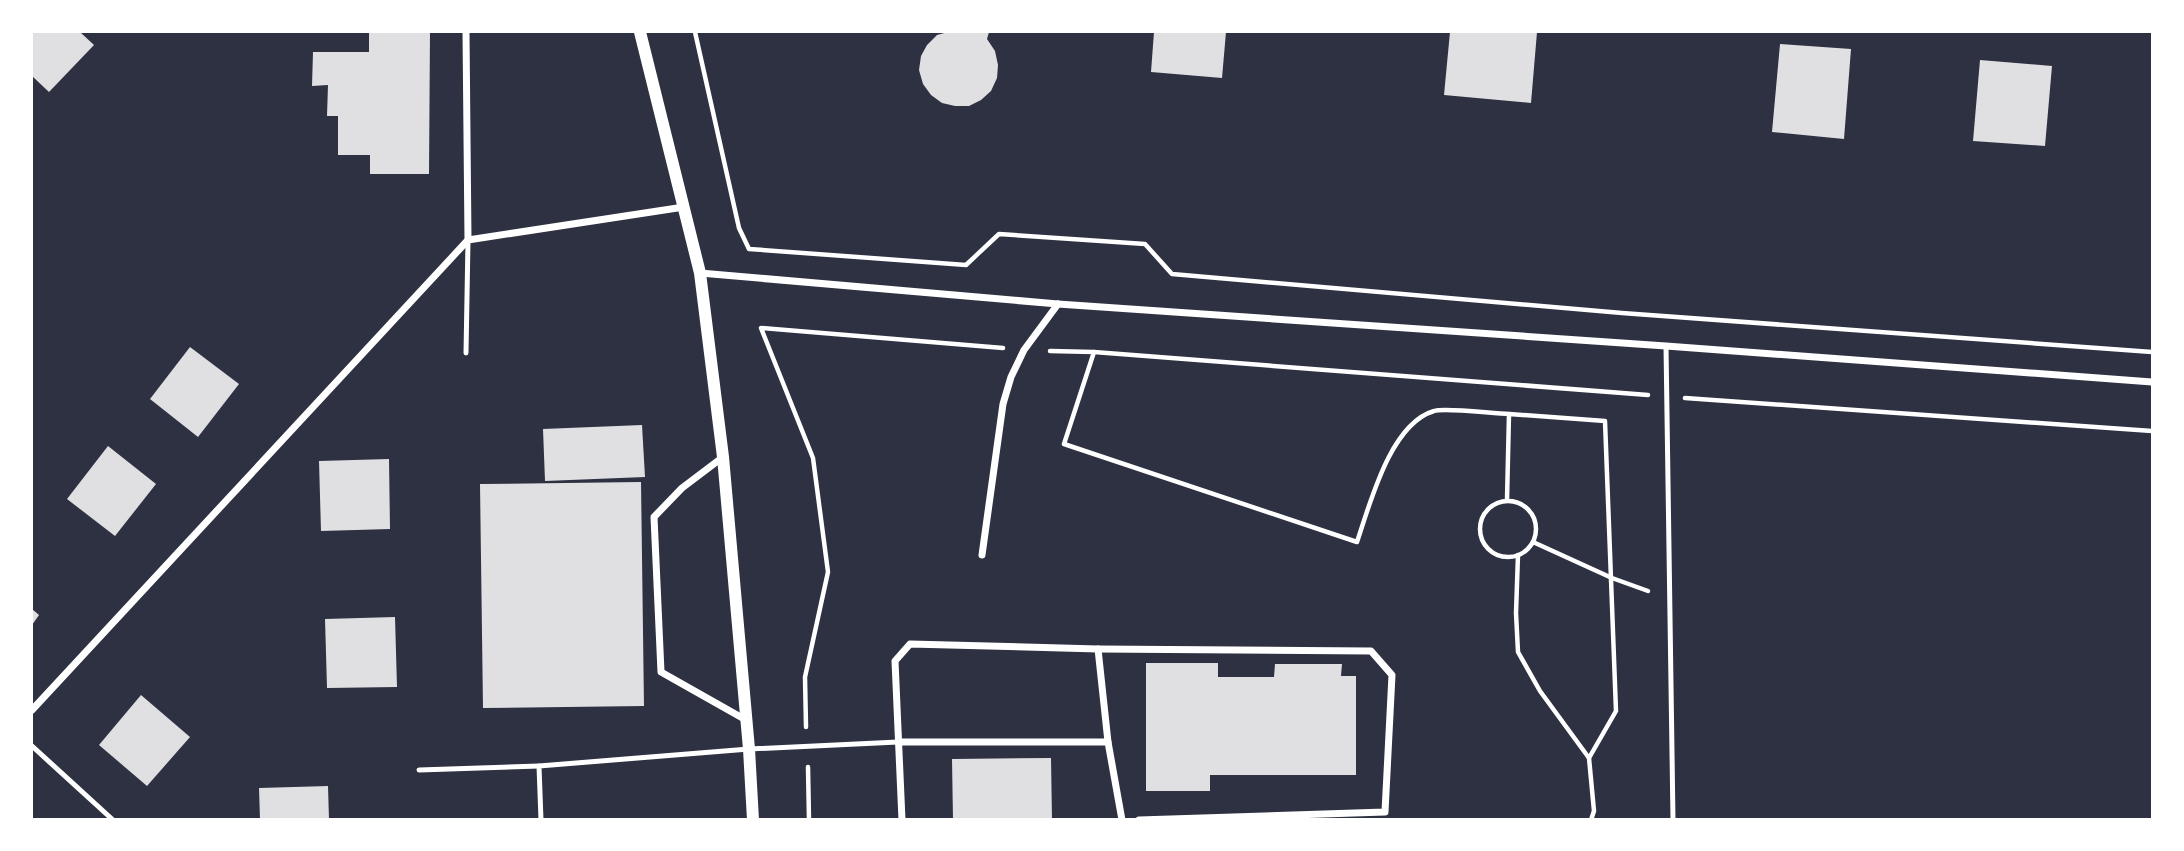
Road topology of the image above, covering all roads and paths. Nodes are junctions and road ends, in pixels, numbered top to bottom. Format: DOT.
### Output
graph roads {
  1 [pos="466,32"];
  2 [pos="640,32"];
  3 [pos="695,32"];
  4 [pos="684,206"];
  5 [pos="468,240"];
  6 [pos="700,274"];
  7 [pos="1058,304"];
  8 [pos="1666,346"];
  9 [pos="1024,350"];
  10 [pos="1094,352"];
  11 [pos="2152,352"];
  12 [pos="466,353"];
  13 [pos="2152,382"];
  14 [pos="1667,397"];
  15 [pos="1509,414"];
  16 [pos="2152,431"];
  17 [pos="723,457"];
  18 [pos="1507,500"];
  19 [pos="1533,542"];
  20 [pos="982,555"];
  21 [pos="1518,555"];
  22 [pos="1612,578"];
  23 [pos="1670,598"];
  24 [pos="1098,649"];
  25 [pos="32,710"];
  26 [pos="747,720"];
  27 [pos="898,742"];
  28 [pos="1108,742"];
  29 [pos="32,746"];
  30 [pos="807,746"];
  31 [pos="749,749"];
  32 [pos="1589,758"];
  33 [pos="539,766"];
  34 [pos="419,770"];
  35 [pos="1385,816"];
  36 [pos="113,820"];
  37 [pos="541,820"];
  38 [pos="753,820"];
  39 [pos="809,820"];
  40 [pos="902,820"];
  41 [pos="1122,820"];
  42 [pos="1139,820"];
  43 [pos="1591,820"];
  44 [pos="1674,820"];
  1 -- 5 [label="street"];
  2 -- 4 [label="street"];
  3 -- 11 [label="path"];
  4 -- 5 [label="street"];
  4 -- 6 [label="street"];
  5 -- 12 [label="lane"];
  5 -- 25 [label="street"];
  6 -- 7 [label="street"];
  6 -- 17 [label="street"];
  7 -- 8 [label="street"];
  7 -- 9 [label="street"];
  8 -- 13 [label="street"];
  8 -- 14 [label="lane"];
  9 -- 10 [label="path"];
  9 -- 20 [label="street"];
  9 -- 30 [label="path"];
  10 -- 14 [label="path"];
  10 -- 15 [label="path"];
  14 -- 16 [label="path"];
  14 -- 23 [label="lane"];
  15 -- 18 [label="path"];
  15 -- 22 [label="path"];
  17 -- 26 [label="street"];
  17 -- 26 [label="street"];
  18 -- 19 [label="path"];
  18 -- 21 [label="path"];
  19 -- 21 [label="path"];
  19 -- 22 [label="path"];
  21 -- 32 [label="path"];
  22 -- 23 [label="path"];
  22 -- 32 [label="path"];
  23 -- 44 [label="lane"];
  24 -- 27 [label="street"];
  24 -- 28 [label="street"];
  24 -- 35 [label="street"];
  26 -- 31 [label="street"];
  27 -- 28 [label="street"];
  27 -- 30 [label="lane"];
  27 -- 40 [label="street"];
  28 -- 41 [label="street"];
  29 -- 36 [label="lane"];
  30 -- 31 [label="lane"];
  30 -- 39 [label="path"];
  31 -- 33 [label="lane"];
  31 -- 38 [label="street"];
  32 -- 43 [label="path"];
  33 -- 34 [label="lane"];
  33 -- 37 [label="lane"];
  35 -- 42 [label="street"];
}
